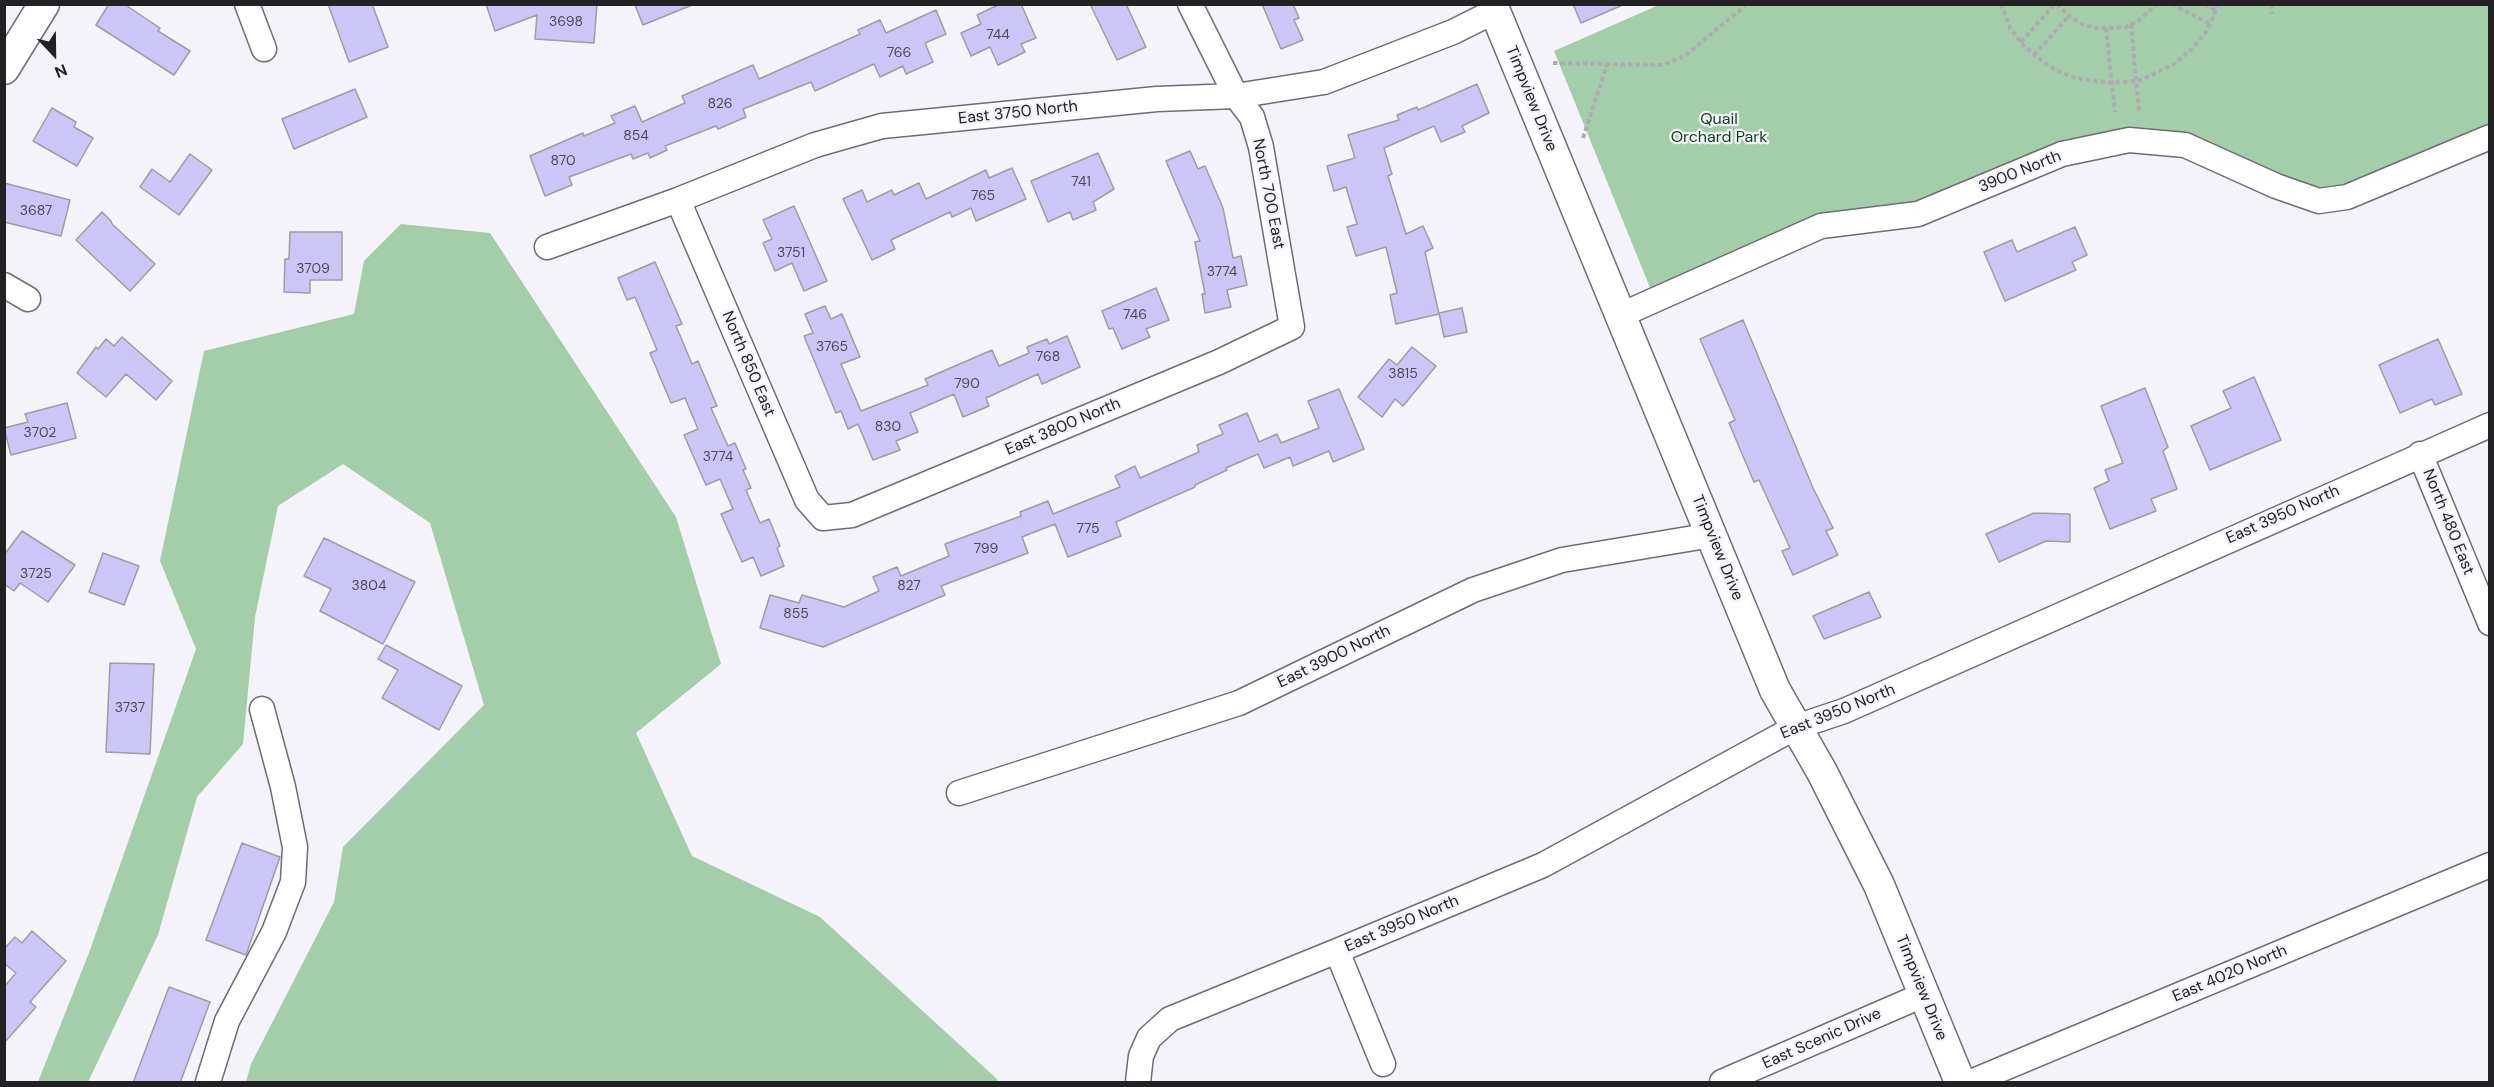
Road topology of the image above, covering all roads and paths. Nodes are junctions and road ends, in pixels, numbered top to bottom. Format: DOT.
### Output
graph roads {
  1 [pos="44,4"];
  2 [pos="247,4"];
  3 [pos="1190,4"];
  4 [pos="1747,4"];
  5 [pos="2001,4"];
  6 [pos="2056,4"];
  7 [pos="2157,4"];
  8 [pos="2172,4"];
  9 [pos="2205,4"];
  10 [pos="2271,4"];
  11 [pos="2216,7"];
  12 [pos="1494,8"];
  13 [pos="2272,14"];
  14 [pos="2069,16"];
  15 [pos="2131,24"];
  16 [pos="2210,24"];
  17 [pos="2106,28"];
  18 [pos="2021,42"];
  19 [pos="264,49"];
  20 [pos="2034,55"];
  21 [pos="1553,63"];
  22 [pos="1607,65"];
  23 [pos="4,69"];
  24 [pos="2136,80"];
  25 [pos="2112,83"];
  26 [pos="1236,96"];
  27 [pos="2139,111"];
  28 [pos="2115,112"];
  29 [pos="2490,137"];
  30 [pos="1583,138"];
  31 [pos="678,200"];
  32 [pos="547,247"];
  33 [pos="4,285"];
  34 [pos="28,299"];
  35 [pos="1621,315"];
  36 [pos="1292,327"];
  37 [pos="2490,425"];
  38 [pos="2420,454"];
  39 [pos="830,517"];
  40 [pos="1712,535"];
  41 [pos="2490,623"];
  42 [pos="262,709"];
  43 [pos="1796,727"];
  44 [pos="959,793"];
  45 [pos="2490,865"];
  46 [pos="1337,951"];
  47 [pos="1923,994"];
  48 [pos="1383,1064"];
  49 [pos="208,1083"];
  50 [pos="1138,1083"];
  51 [pos="1722,1083"];
  52 [pos="1960,1083"];
  53 [pos="1971,1083"];
  1 -- 23 [label="street"];
  2 -- 19 [label="street"];
  3 -- 26 [label="street, North 700 East"];
  4 -- 22 [label="path"];
  5 -- 18 [label="path"];
  6 -- 14 [label="path"];
  6 -- 18 [label="path"];
  7 -- 15 [label="path"];
  8 -- 16 [label="path"];
  9 -- 11 [label="path"];
  10 -- 13 [label="path"];
  11 -- 16 [label="path"];
  12 -- 26 [label="street, East 3750 North"];
  12 -- 35 [label="street, Timpview Drive"];
  14 -- 17 [label="path"];
  14 -- 20 [label="path"];
  15 -- 17 [label="path"];
  15 -- 24 [label="path"];
  16 -- 24 [label="path"];
  17 -- 25 [label="path"];
  18 -- 20 [label="path"];
  20 -- 25 [label="path"];
  21 -- 22 [label="path"];
  22 -- 30 [label="path"];
  24 -- 25 [label="path"];
  24 -- 27 [label="path"];
  25 -- 28 [label="path"];
  26 -- 31 [label="street, East 3750 North"];
  26 -- 36 [label="street, North 700 East"];
  29 -- 35 [label="street, 3900 North"];
  31 -- 32 [label="street, East 3750 North"];
  31 -- 39 [label="street, North 850 East"];
  33 -- 34 [label="street"];
  35 -- 40 [label="street, Timpview Drive"];
  36 -- 39 [label="street, East 3800 North"];
  37 -- 38 [label="street, East 3950 North"];
  38 -- 41 [label="street, North 480 East"];
  38 -- 43 [label="street, East 3950 North"];
  40 -- 43 [label="street, Timpview Drive"];
  40 -- 44 [label="street, East 3900 North"];
  42 -- 49 [label="street"];
  43 -- 46 [label="street, East 3950 North"];
  43 -- 47 [label="street, Timpview Drive"];
  45 -- 53 [label="street, East 4020 North"];
  46 -- 48 [label="street"];
  46 -- 50 [label="street, East 3950 North"];
  47 -- 51 [label="street, East Scenic Drive"];
  47 -- 52 [label="street, Timpview Drive"];
}
